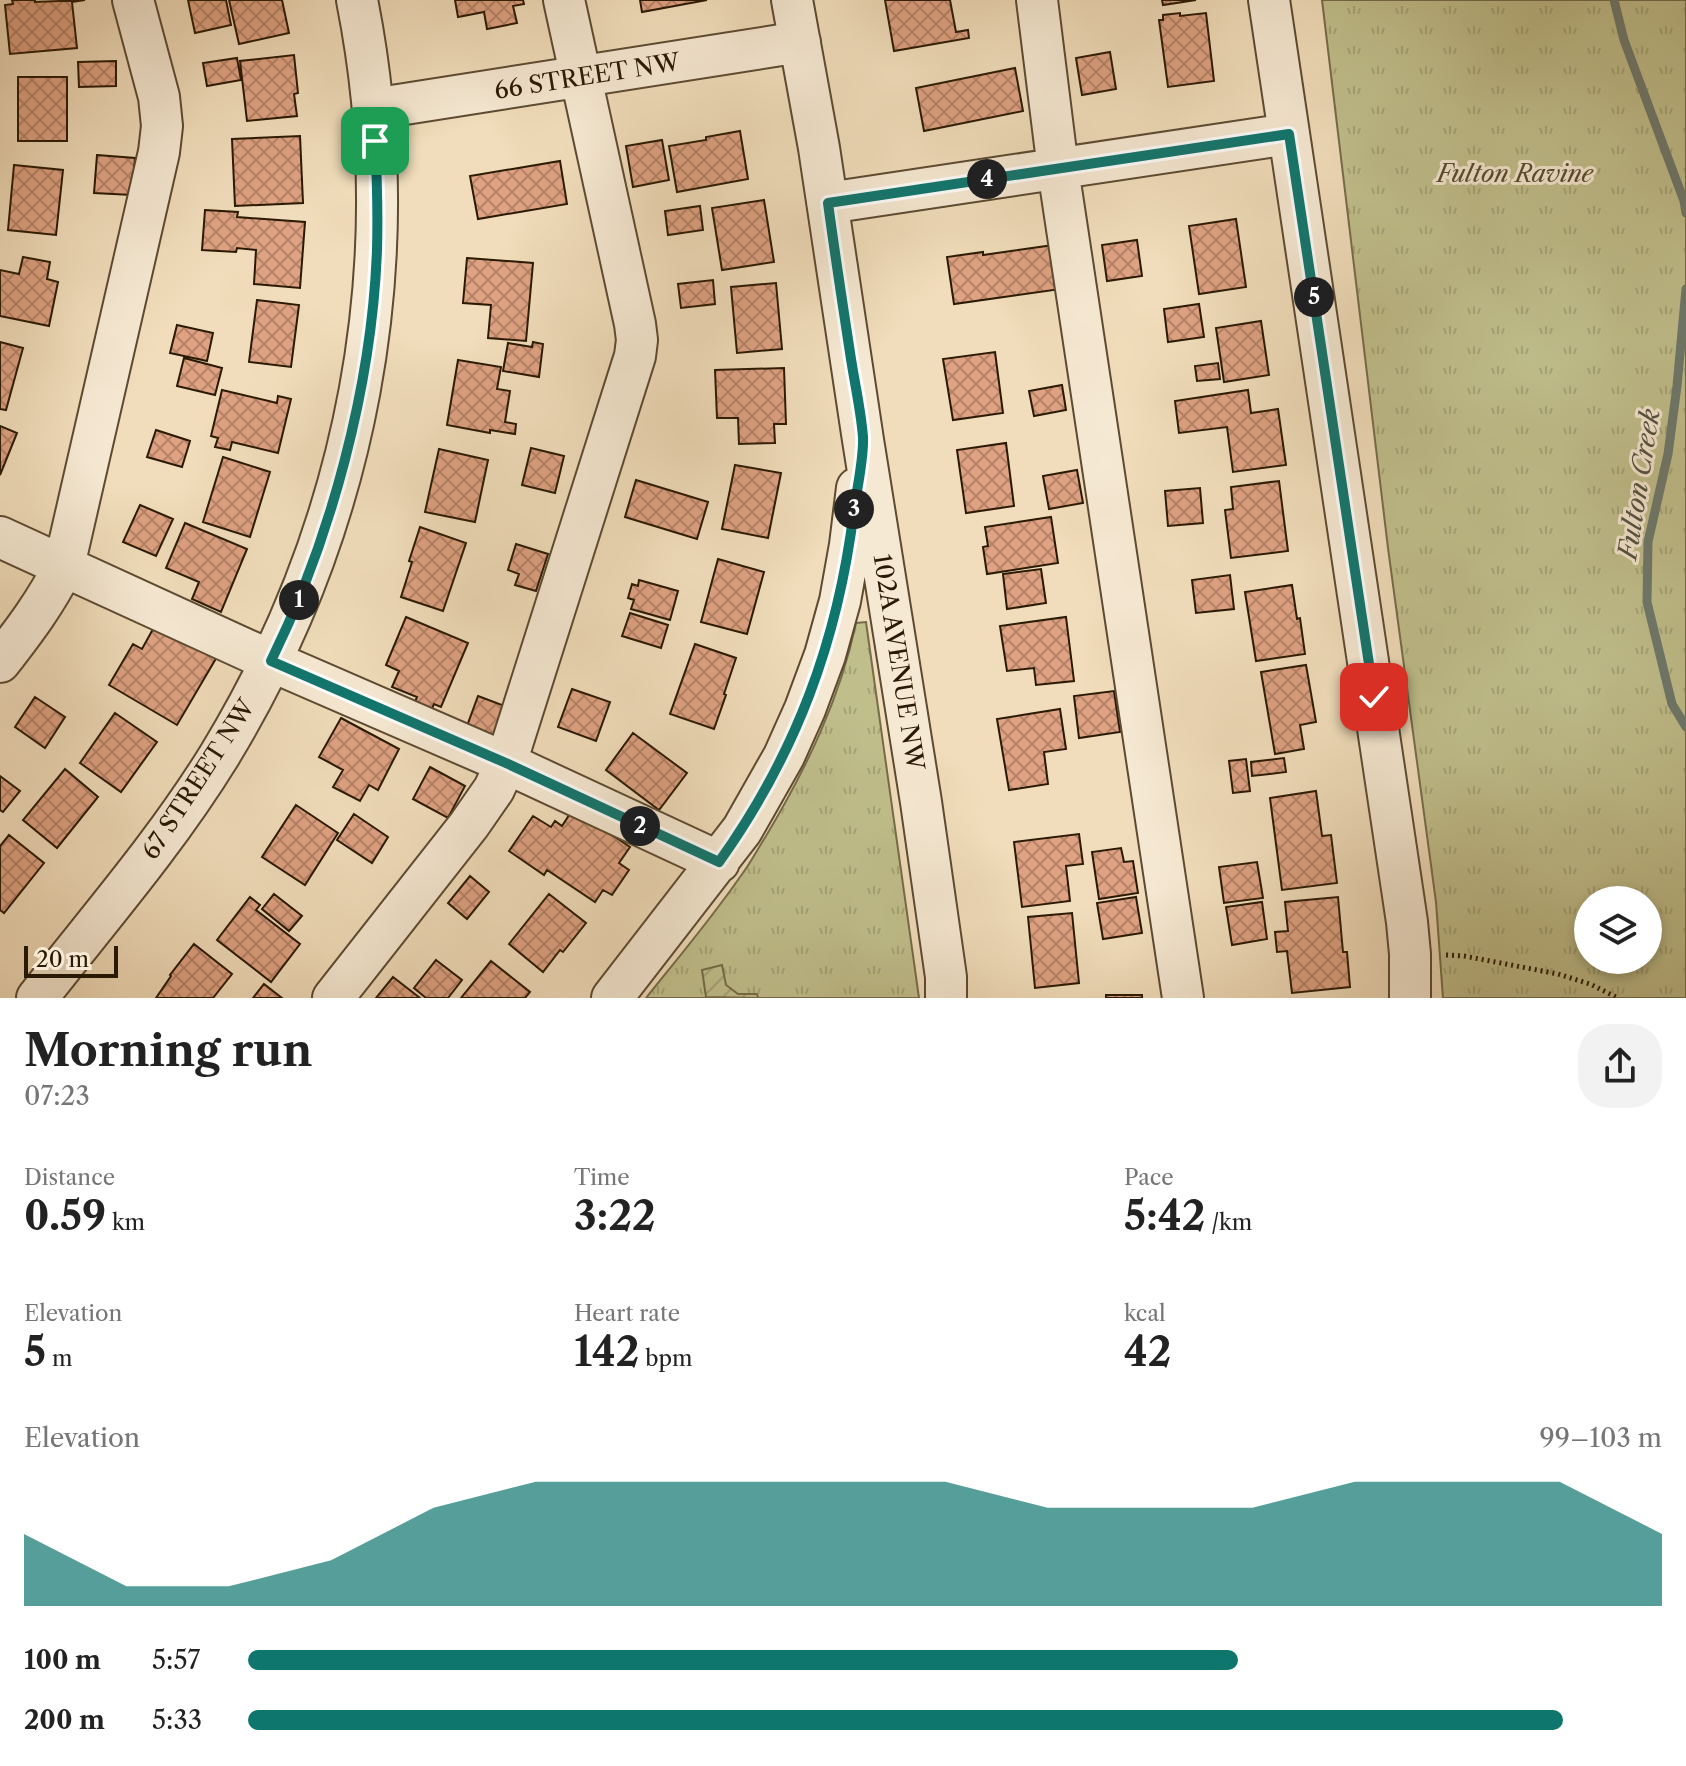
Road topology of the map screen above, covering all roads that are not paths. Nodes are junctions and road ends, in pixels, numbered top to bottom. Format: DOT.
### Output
graph roads {
  1 [pos="133,0"];
  2 [pos="357,0"];
  3 [pos="564,0"];
  4 [pos="792,0"];
  5 [pos="1037,0"];
  6 [pos="1269,0"];
  7 [pos="800,42"];
  8 [pos="581,77"];
  9 [pos="373,109"];
  10 [pos="1289,134"];
  11 [pos="1058,169"];
  12 [pos="828,203"];
  13 [pos="863,440"];
  14 [pos="0,537"];
  15 [pos="64,566"];
  16 [pos="271,661"];
  17 [pos="0,662"];
  18 [pos="506,763"];
  19 [pos="719,862"];
  20 [pos="37,998"];
  21 [pos="333,998"];
  22 [pos="612,998"];
  23 [pos="946,998"];
  24 [pos="1183,998"];
  25 [pos="1410,998"];
  1 -- 15 [label="street"];
  2 -- 9 [label="street, 67 STREET NW"];
  3 -- 8 [label="street"];
  4 -- 7 [label="street, 102A AVENUE NW"];
  5 -- 11 [label="street"];
  6 -- 10 [label="street"];
  7 -- 8 [label="street, 66 STREET NW"];
  7 -- 12 [label="street, 102A AVENUE NW"];
  8 -- 9 [label="street, 66 STREET NW"];
  8 -- 18 [label="street"];
  9 -- 16 [label="street, 67 STREET NW"];
  10 -- 11 [label="street"];
  10 -- 25 [label="street"];
  11 -- 12 [label="street"];
  11 -- 24 [label="street"];
  12 -- 13 [label="street, 102A AVENUE NW"];
  13 -- 19 [label="street"];
  13 -- 23 [label="street, 102A AVENUE NW"];
  14 -- 15 [label="street"];
  15 -- 16 [label="street"];
  15 -- 17 [label="street"];
  16 -- 18 [label="street"];
  16 -- 20 [label="street, 67 STREET NW"];
  18 -- 19 [label="street"];
  18 -- 21 [label="street"];
  19 -- 22 [label="street"];
}
